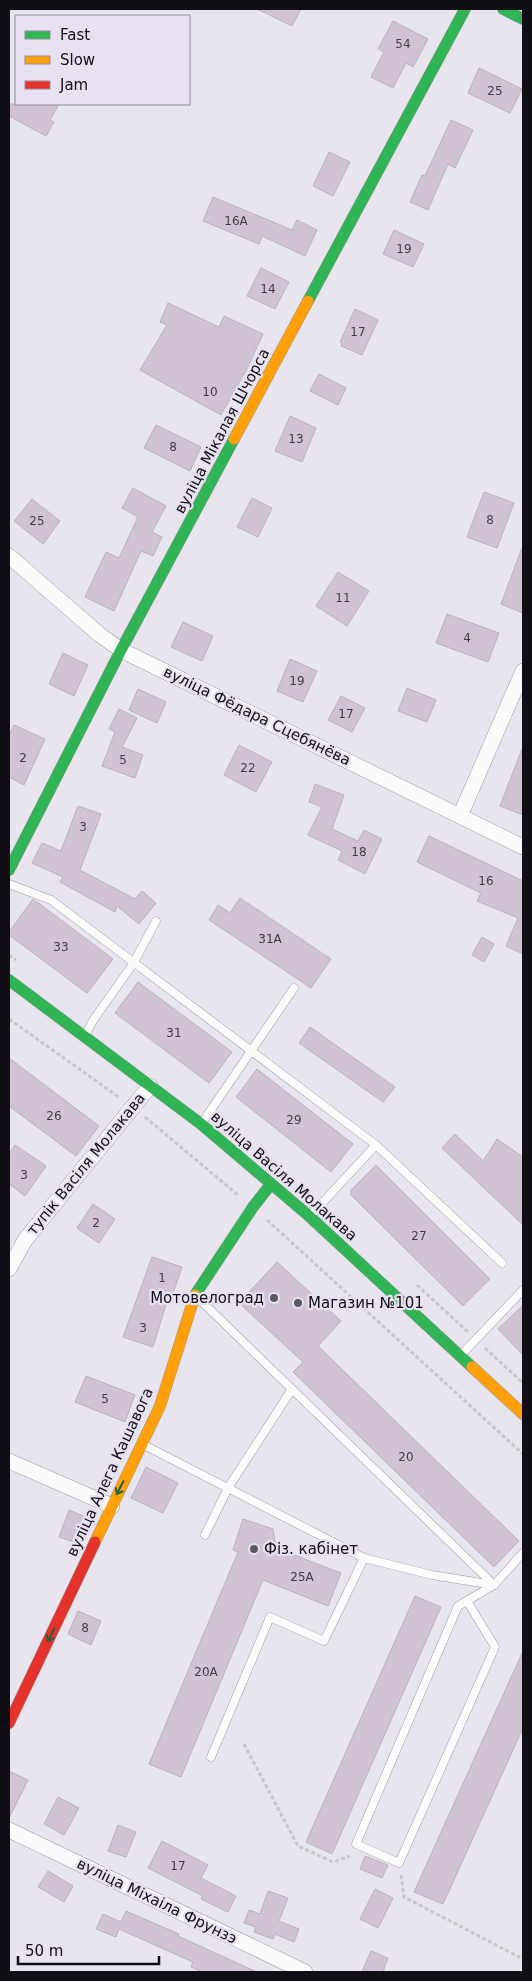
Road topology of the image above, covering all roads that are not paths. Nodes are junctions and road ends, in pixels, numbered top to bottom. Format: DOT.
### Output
graph roads {
  1 [pos="465,9"];
  2 [pos="503,9"];
  3 [pos="523,18"];
  4 [pos="9,556"];
  5 [pos="122,650"];
  6 [pos="523,671"];
  7 [pos="460,816"];
  8 [pos="523,848"];
  9 [pos="9,870"];
  10 [pos="9,884"];
  11 [pos="156,920"];
  12 [pos="134,964"];
  13 [pos="9,980"];
  14 [pos="294,988"];
  15 [pos="84,1037"];
  16 [pos="251,1051"];
  17 [pos="150,1086"];
  18 [pos="201,1124"];
  19 [pos="376,1144"];
  20 [pos="271,1184"];
  21 [pos="309,1216"];
  22 [pos="502,1263"];
  23 [pos="9,1269"];
  24 [pos="523,1290"];
  25 [pos="195,1295"];
  26 [pos="461,1355"];
  27 [pos="292,1389"];
  28 [pos="523,1414"];
  29 [pos="142,1444"];
  30 [pos="9,1461"];
  31 [pos="228,1488"];
  32 [pos="112,1506"];
  33 [pos="205,1535"];
  34 [pos="364,1558"];
  35 [pos="522,1558"];
  36 [pos="494,1585"];
  37 [pos="467,1601"];
  38 [pos="9,1723"];
  39 [pos="220,1734"];
  40 [pos="229,1738"];
  41 [pos="211,1757"];
  42 [pos="9,1830"];
  43 [pos="305,1972"];
  1 -- 5 [label="street, вуліца Мікалая Шчорса"];
  2 -- 3 [label="street"];
  4 -- 5 [label="street, вуліца Фёдара Сцебянёва"];
  5 -- 7 [label="street, вуліца Фёдара Сцебянёва"];
  5 -- 9 [label="street, вуліца Мікалая Шчорса"];
  6 -- 7 [label="street"];
  7 -- 8 [label="street, вуліца Фёдара Сцебянёва"];
  10 -- 12 [label="lane"];
  11 -- 12 [label="lane"];
  12 -- 15 [label="lane"];
  12 -- 16 [label="lane"];
  13 -- 15 [label="street, вуліца Васіля Молакава"];
  14 -- 16 [label="lane"];
  15 -- 17 [label="street, вуліца Васіля Молакава"];
  16 -- 18 [label="lane"];
  16 -- 19 [label="lane"];
  17 -- 18 [label="street, вуліца Васіля Молакава"];
  17 -- 23 [label="street, тупік Васіля Молакава"];
  18 -- 20 [label="street, вуліца Васіля Молакава"];
  19 -- 21 [label="lane"];
  19 -- 22 [label="lane"];
  20 -- 21 [label="street, вуліца Васіля Молакава"];
  20 -- 25 [label="street, вуліца Алега Кашавога"];
  21 -- 26 [label="street, вуліца Васіля Молакава"];
  24 -- 26 [label="lane"];
  25 -- 27 [label="lane"];
  25 -- 29 [label="street, вуліца Алега Кашавога"];
  26 -- 28 [label="street, вуліца Васіля Молакава"];
  27 -- 31 [label="lane"];
  27 -- 36 [label="lane"];
  29 -- 31 [label="lane"];
  29 -- 32 [label="street, вуліца Алега Кашавога, one-way"];
  30 -- 32 [label="street"];
  31 -- 33 [label="lane"];
  31 -- 34 [label="lane"];
  32 -- 38 [label="street, вуліца Алега Кашавога, one-way"];
  34 -- 36 [label="lane"];
  34 -- 39 [label="lane"];
  35 -- 36 [label="lane"];
  36 -- 37 [label="lane"];
  37 -- 37 [label="lane"];
  39 -- 40 [label="lane"];
  39 -- 41 [label="lane"];
  42 -- 43 [label="street, вуліца Міхаіла Фрунзэ"];
}
